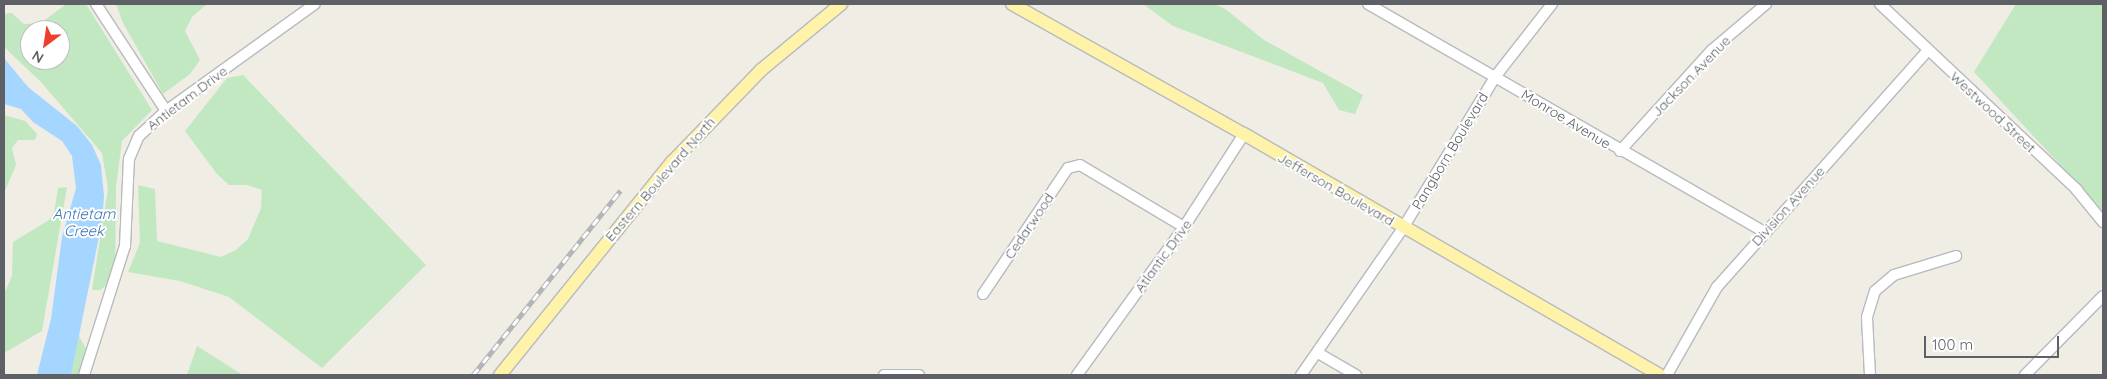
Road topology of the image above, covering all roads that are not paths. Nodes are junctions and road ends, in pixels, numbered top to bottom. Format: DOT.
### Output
graph roads {
  1 [pos="96,4"];
  2 [pos="315,4"];
  3 [pos="841,4"];
  4 [pos="1012,4"];
  5 [pos="1552,4"];
  6 [pos="1766,4"];
  7 [pos="1880,4"];
  8 [pos="1371,5"];
  9 [pos="1928,50"];
  10 [pos="1495,77"];
  11 [pos="166,111"];
  12 [pos="1244,134"];
  13 [pos="1620,151"];
  14 [pos="2103,222"];
  15 [pos="1184,227"];
  16 [pos="1403,228"];
  17 [pos="1764,232"];
  18 [pos="1956,256"];
  19 [pos="983,294"];
  20 [pos="2103,296"];
  21 [pos="1318,353"];
  22 [pos="84,375"];
  23 [pos="500,375"];
  24 [pos="884,375"];
  25 [pos="919,375"];
  26 [pos="1077,375"];
  27 [pos="1301,375"];
  28 [pos="1356,375"];
  29 [pos="1659,375"];
  30 [pos="1668,375"];
  31 [pos="1870,375"];
  32 [pos="2025,375"];
  1 -- 11 [label="street"];
  2 -- 11 [label="street, Antietam Drive"];
  3 -- 23 [label="main road, Eastern Boulevard North"];
  4 -- 12 [label="main road, Jefferson Boulevard"];
  5 -- 10 [label="street, Pangborn Boulevard"];
  6 -- 13 [label="street, Jackson Avenue"];
  7 -- 9 [label="street, Westwood Street"];
  8 -- 10 [label="street, Monroe Avenue"];
  9 -- 14 [label="street, Westwood Street"];
  9 -- 17 [label="street, Division Avenue"];
  10 -- 13 [label="street, Monroe Avenue"];
  10 -- 16 [label="street, Pangborn Boulevard"];
  11 -- 22 [label="street, Antietam Drive"];
  12 -- 15 [label="street, Atlantic Drive"];
  12 -- 16 [label="main road, Jefferson Boulevard"];
  13 -- 17 [label="street, Monroe Avenue"];
  15 -- 19 [label="street, Cedarwood"];
  15 -- 26 [label="street, Atlantic Drive"];
  16 -- 21 [label="street, Pangborn Boulevard"];
  16 -- 29 [label="main road, Jefferson Boulevard"];
  17 -- 30 [label="street, Division Avenue"];
  18 -- 31 [label="street"];
  20 -- 32 [label="street"];
  21 -- 27 [label="street, Pangborn Boulevard"];
  21 -- 28 [label="street"];
  24 -- 25 [label="street"];
}
